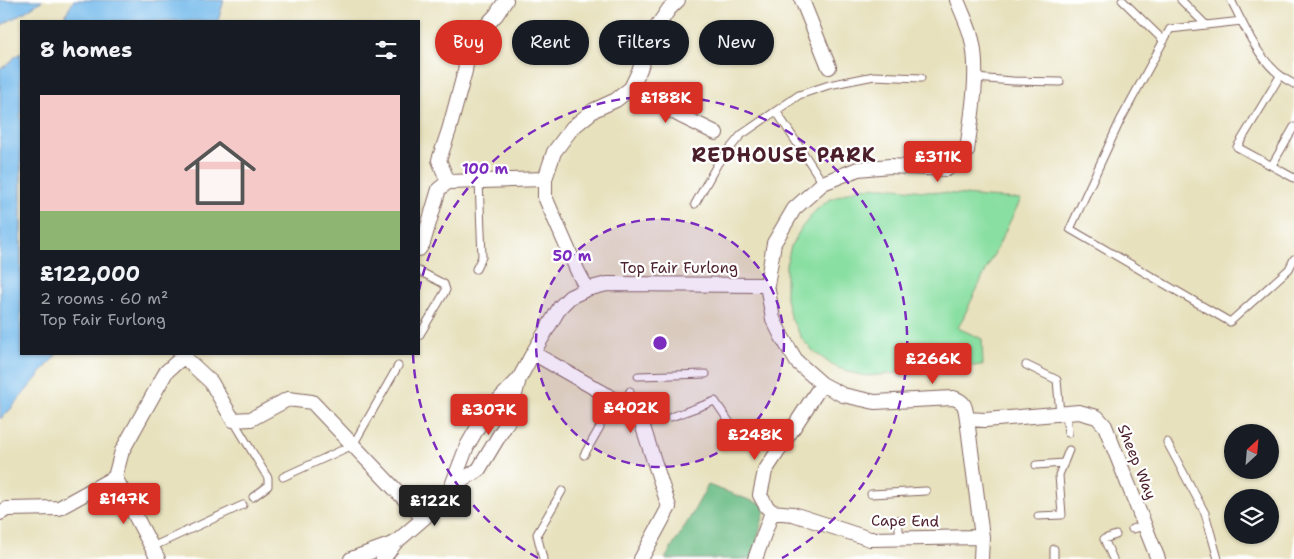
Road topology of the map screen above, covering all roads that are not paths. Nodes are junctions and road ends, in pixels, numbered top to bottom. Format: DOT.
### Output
graph roads {
  1 [pos="506,0"];
  2 [pos="678,0"];
  3 [pos="802,0"];
  4 [pos="958,0"];
  5 [pos="1122,0"];
  6 [pos="1181,0"];
  7 [pos="1231,0"];
  8 [pos="1242,21"];
  9 [pos="1206,25"];
  10 [pos="1164,41"];
  11 [pos="830,67"];
  12 [pos="1280,76"];
  13 [pos="920,78"];
  14 [pos="974,78"];
  15 [pos="1060,82"];
  16 [pos="1294,84"];
  17 [pos="631,88"];
  18 [pos="776,111"];
  19 [pos="1294,126"];
  20 [pos="716,133"];
  21 [pos="1272,165"];
  22 [pos="1294,178"];
  23 [pos="545,179"];
  24 [pos="479,181"];
  25 [pos="823,183"];
  26 [pos="444,185"];
  27 [pos="695,204"];
  28 [pos="420,247"];
  29 [pos="1294,259"];
  30 [pos="476,269"];
  31 [pos="420,272"];
  32 [pos="767,285"];
  33 [pos="587,289"];
  34 [pos="420,334"];
  35 [pos="533,354"];
  36 [pos="185,356"];
  37 [pos="1026,365"];
  38 [pos="398,366"];
  39 [pos="706,374"];
  40 [pos="638,376"];
  41 [pos="519,379"];
  42 [pos="822,384"];
  43 [pos="630,391"];
  44 [pos="619,403"];
  45 [pos="608,413"];
  46 [pos="1063,413"];
  47 [pos="671,417"];
  48 [pos="233,420"];
  49 [pos="656,420"];
  50 [pos="967,420"];
  51 [pos="642,424"];
  52 [pos="600,427"];
  53 [pos="1068,433"];
  54 [pos="743,442"];
  55 [pos="1166,442"];
  56 [pos="353,445"];
  57 [pos="1069,450"];
  58 [pos="584,455"];
  59 [pos="1064,463"];
  60 [pos="1036,465"];
  61 [pos="115,477"];
  62 [pos="283,477"];
  63 [pos="451,488"];
  64 [pos="562,491"];
  65 [pos="926,491"];
  66 [pos="871,494"];
  67 [pos="897,494"];
  68 [pos="253,497"];
  69 [pos="897,503"];
  70 [pos="243,505"];
  71 [pos="772,512"];
  72 [pos="0,513"];
  73 [pos="1038,516"];
  74 [pos="424,518"];
  75 [pos="898,520"];
  76 [pos="1116,535"];
  77 [pos="982,537"];
  78 [pos="900,538"];
  79 [pos="395,543"];
  80 [pos="1054,549"];
  81 [pos="155,553"];
  82 [pos="351,559"];
  83 [pos="383,559"];
  84 [pos="543,559"];
  85 [pos="641,559"];
  86 [pos="755,559"];
  87 [pos="981,559"];
  88 [pos="1054,559"];
  89 [pos="1113,559"];
  90 [pos="1158,559"];
  91 [pos="1218,559"];
  1 -- 26 [label="street"];
  2 -- 17 [label="street"];
  3 -- 11 [label="street"];
  4 -- 14 [label="street"];
  5 -- 10 [label="lane"];
  6 -- 9 [label="lane"];
  7 -- 8 [label="lane"];
  8 -- 9 [label="lane"];
  8 -- 12 [label="lane"];
  9 -- 10 [label="lane"];
  10 -- 29 [label="lane"];
  12 -- 16 [label="lane"];
  12 -- 21 [label="lane"];
  13 -- 18 [label="lane"];
  14 -- 15 [label="lane"];
  14 -- 25 [label="street"];
  17 -- 20 [label="street"];
  17 -- 23 [label="street"];
  18 -- 25 [label="lane"];
  18 -- 27 [label="lane"];
  19 -- 21 [label="lane"];
  21 -- 22 [label="lane"];
  23 -- 24 [label="street"];
  23 -- 33 [label="street"];
  24 -- 26 [label="street"];
  24 -- 30 [label="lane"];
  25 -- 32 [label="street"];
  26 -- 28 [label="street"];
  31 -- 34 [label="lane"];
  32 -- 33 [label="street, Top Fair Furlong"];
  32 -- 42 [label="street"];
  33 -- 35 [label="street, Top Fair Furlong"];
  35 -- 41 [label="street, Top Fair Furlong"];
  35 -- 44 [label="street"];
  36 -- 48 [label="street"];
  36 -- 61 [label="street"];
  37 -- 46 [label="lane"];
  38 -- 56 [label="lane"];
  39 -- 40 [label="lane"];
  41 -- 63 [label="street, Top Fair Furlong"];
  41 -- 63 [label="street, Top Fair Furlong"];
  42 -- 50 [label="street"];
  42 -- 71 [label="street"];
  43 -- 44 [label="lane"];
  44 -- 45 [label="lane"];
  44 -- 51 [label="street"];
  46 -- 50 [label="street, Sheep Way"];
  46 -- 53 [label="lane"];
  46 -- 90 [label="street, Sheep Way"];
  47 -- 54 [label="lane"];
  48 -- 56 [label="street"];
  48 -- 68 [label="lane"];
  49 -- 51 [label="lane"];
  50 -- 77 [label="street"];
  51 -- 85 [label="street"];
  52 -- 58 [label="lane"];
  55 -- 91 [label="lane"];
  56 -- 62 [label="lane"];
  56 -- 74 [label="street"];
  57 -- 59 [label="lane"];
  59 -- 60 [label="lane"];
  59 -- 73 [label="lane"];
  61 -- 72 [label="street"];
  61 -- 81 [label="street"];
  63 -- 74 [label="street, Top Fair Furlong"];
  64 -- 84 [label="lane"];
  65 -- 67 [label="lane"];
  66 -- 67 [label="lane"];
  67 -- 69 [label="lane"];
  70 -- 81 [label="lane"];
  71 -- 78 [label="street, Cape End"];
  71 -- 86 [label="street"];
  74 -- 79 [label="street, Top Fair Furlong"];
  75 -- 78 [label="lane"];
  76 -- 89 [label="lane"];
  77 -- 78 [label="street, Cape End"];
  77 -- 87 [label="street"];
  79 -- 82 [label="street, Top Fair Furlong"];
  79 -- 83 [label="street, Top Fair Furlong"];
  80 -- 88 [label="lane"];
}
